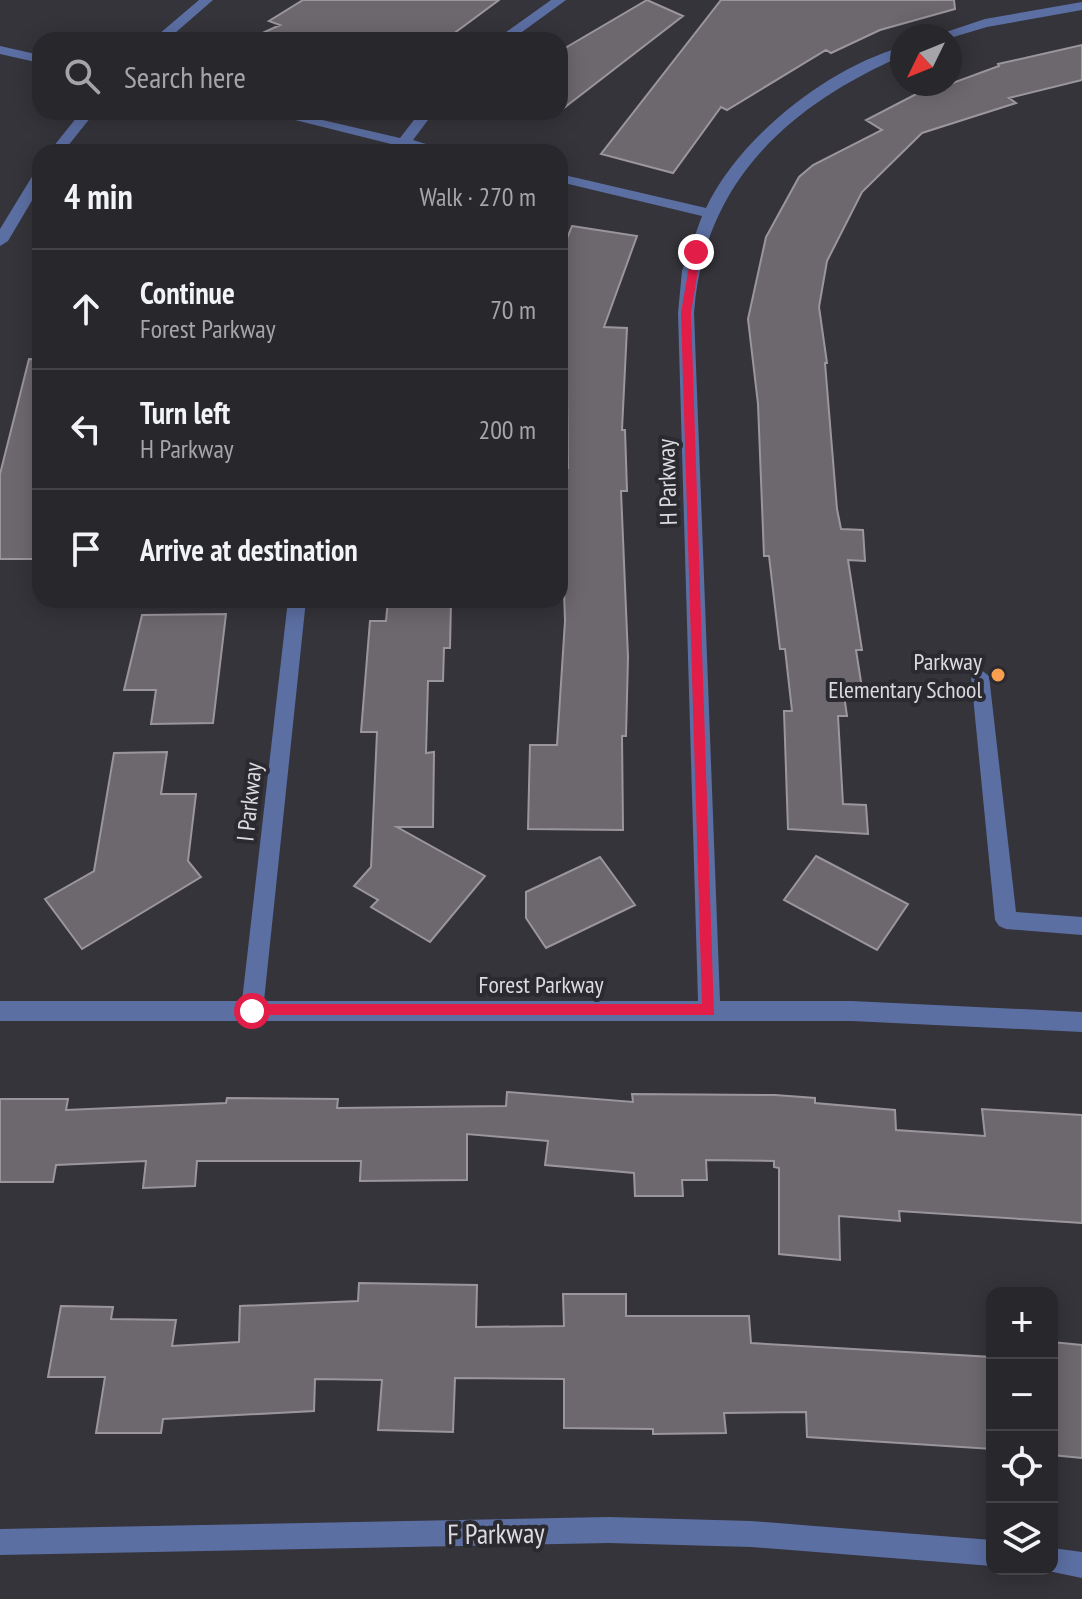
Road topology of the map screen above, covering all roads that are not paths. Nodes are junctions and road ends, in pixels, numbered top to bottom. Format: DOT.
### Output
graph roads {
  1 [pos="207,0"];
  2 [pos="560,0"];
  3 [pos="1082,6"];
  4 [pos="962,30"];
  5 [pos="169,32"];
  6 [pos="514,32"];
  7 [pos="0,50"];
  8 [pos="32,57"];
  9 [pos="890,57"];
  10 [pos="82,120"];
  11 [pos="300,120"];
  12 [pos="421,120"];
  13 [pos="62,144"];
  14 [pos="389,144"];
  15 [pos="402,144"];
  16 [pos="568,180"];
  17 [pos="32,188"];
  18 [pos="710,213"];
  19 [pos="0,241"];
  20 [pos="296,608"];
  21 [pos="980,676"];
  22 [pos="1082,926"];
  23 [pos="709,1010"];
  24 [pos="0,1011"];
  25 [pos="252,1011"];
  26 [pos="1082,1022"];
  27 [pos="0,1542"];
  28 [pos="986,1553"];
  29 [pos="1058,1562"];
  30 [pos="1082,1565"];
  1 -- 5 [label="street"];
  2 -- 6 [label="street"];
  3 -- 4 [label="street"];
  7 -- 8 [label="street"];
  9 -- 18 [label="street, H Parkway"];
  10 -- 13 [label="street"];
  11 -- 14 [label="street"];
  12 -- 15 [label="street"];
  16 -- 18 [label="street"];
  17 -- 19 [label="street"];
  18 -- 23 [label="street, H Parkway"];
  20 -- 25 [label="street, I Parkway"];
  21 -- 22 [label="street"];
  23 -- 25 [label="street, Forest Parkway"];
  23 -- 26 [label="street, Forest Parkway"];
  24 -- 25 [label="street, Forest Parkway"];
  27 -- 28 [label="street, F Parkway"];
  29 -- 30 [label="street"];
}
